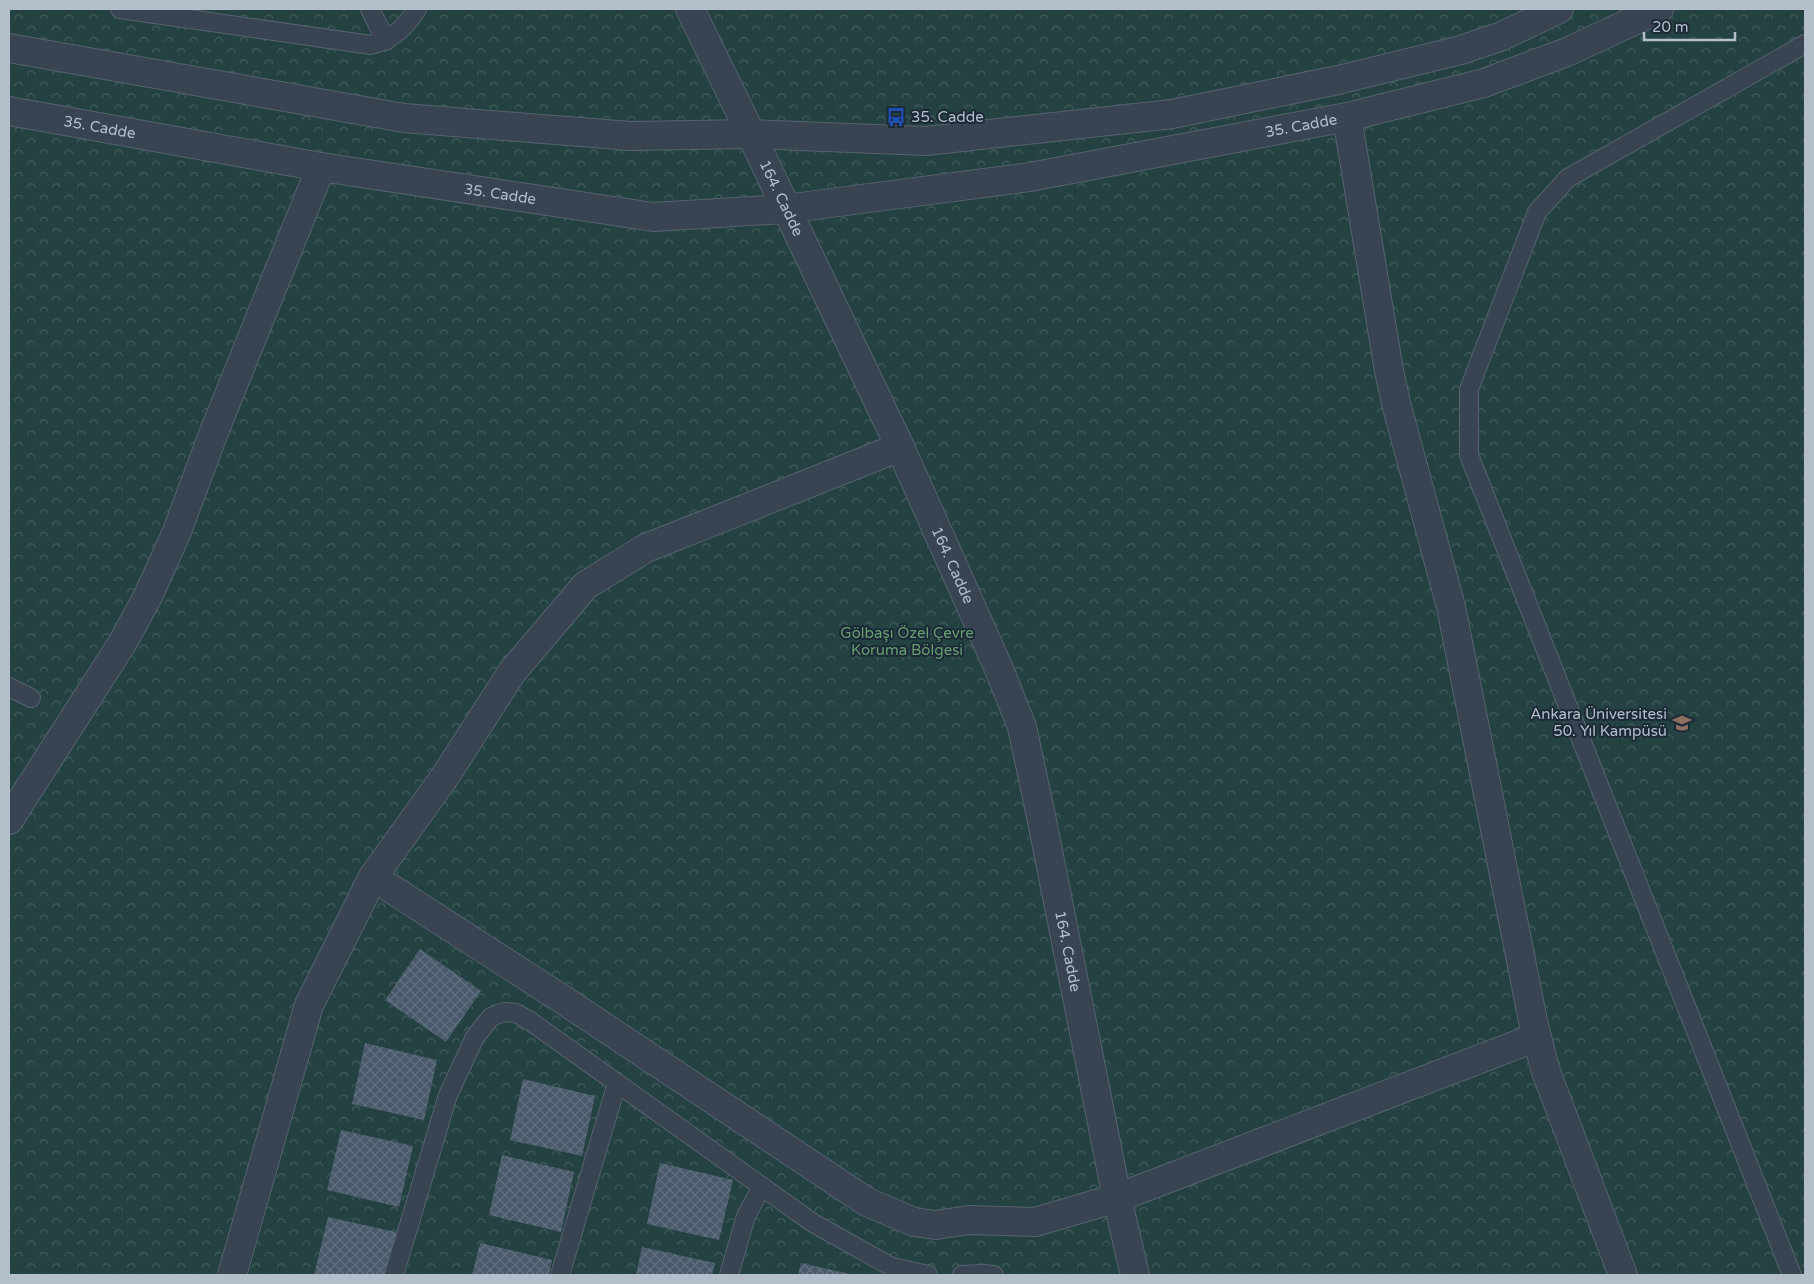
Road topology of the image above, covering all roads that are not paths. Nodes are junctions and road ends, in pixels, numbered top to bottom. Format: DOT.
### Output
graph roads {
  1 [pos="120,9"];
  2 [pos="370,9"];
  3 [pos="416,9"];
  4 [pos="690,9"];
  5 [pos="1659,9"];
  6 [pos="1553,10"];
  7 [pos="386,41"];
  8 [pos="1805,44"];
  9 [pos="9,48"];
  10 [pos="9,112"];
  11 [pos="1346,117"];
  12 [pos="751,134"];
  13 [pos="321,167"];
  14 [pos="786,208"];
  15 [pos="900,447"];
  16 [pos="9,686"];
  17 [pos="31,698"];
  18 [pos="9,820"];
  19 [pos="373,877"];
  20 [pos="1537,1037"];
  21 [pos="617,1083"];
  22 [pos="762,1186"];
  23 [pos="1117,1198"];
  24 [pos="891,1271"];
  25 [pos="232,1275"];
  26 [pos="394,1275"];
  27 [pos="560,1275"];
  28 [pos="729,1275"];
  29 [pos="928,1275"];
  30 [pos="962,1275"];
  31 [pos="994,1275"];
  32 [pos="1135,1275"];
  33 [pos="1623,1275"];
  34 [pos="1792,1275"];
  1 -- 7 [label="lane"];
  2 -- 7 [label="lane"];
  3 -- 7 [label="lane"];
  4 -- 12 [label="street, 164. Cadde"];
  5 -- 11 [label="street, 35. Cadde"];
  6 -- 12 [label="street"];
  8 -- 34 [label="lane"];
  9 -- 12 [label="street"];
  10 -- 13 [label="street, 35. Cadde"];
  11 -- 14 [label="street, 35. Cadde"];
  11 -- 20 [label="street"];
  12 -- 14 [label="street, 164. Cadde"];
  13 -- 14 [label="street, 35. Cadde"];
  13 -- 18 [label="street"];
  14 -- 15 [label="street, 164. Cadde"];
  15 -- 19 [label="street"];
  15 -- 23 [label="street, 164. Cadde"];
  16 -- 17 [label="lane"];
  19 -- 23 [label="street"];
  19 -- 25 [label="street"];
  20 -- 23 [label="street"];
  20 -- 33 [label="street"];
  21 -- 22 [label="lane"];
  21 -- 26 [label="lane"];
  21 -- 27 [label="lane"];
  22 -- 24 [label="lane"];
  22 -- 28 [label="lane"];
  23 -- 32 [label="street, 164. Cadde"];
  24 -- 29 [label="lane"];
  30 -- 31 [label="lane"];
}
